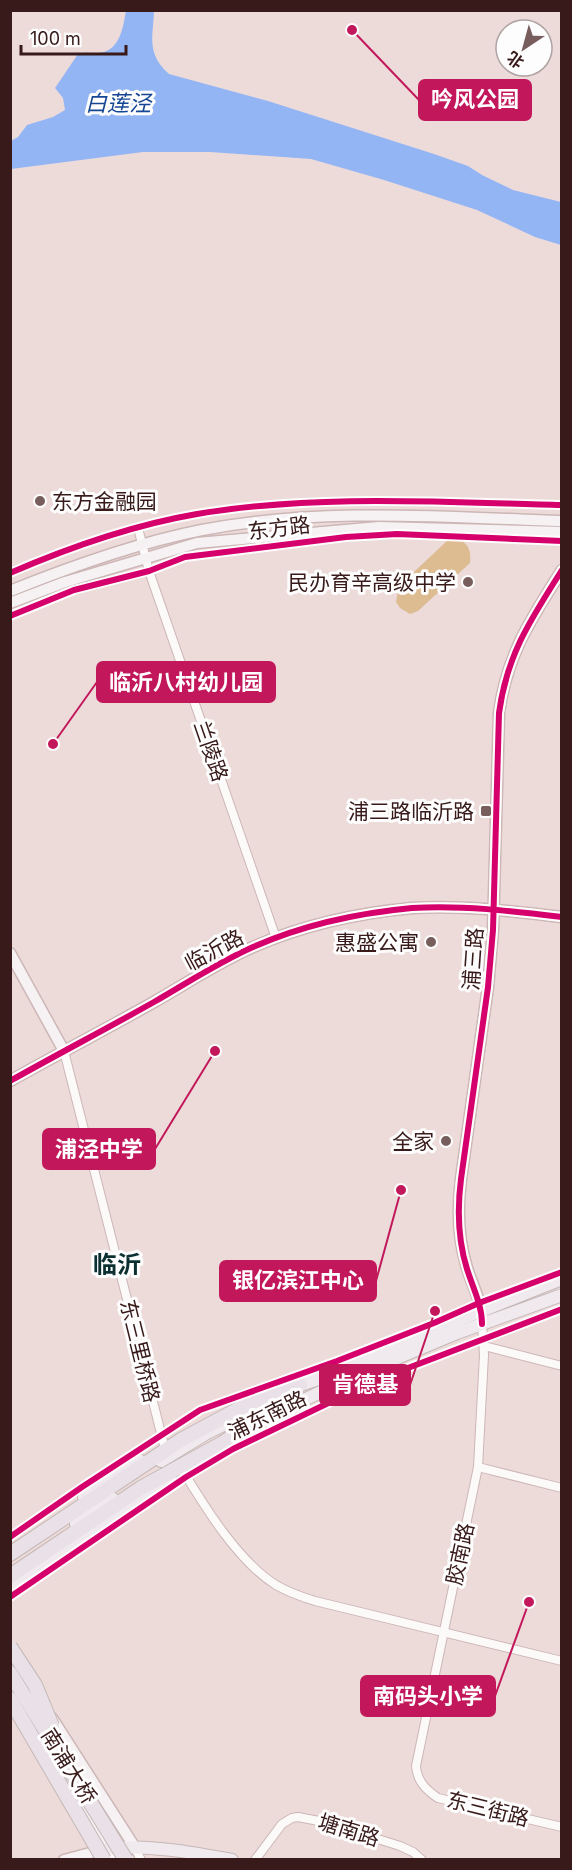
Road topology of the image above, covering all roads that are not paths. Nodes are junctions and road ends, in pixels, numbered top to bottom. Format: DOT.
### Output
graph roads {
  1 [pos="561,520"];
  2 [pos="138,528"];
  3 [pos="561,532"];
  4 [pos="142,545"];
  5 [pos="145,559"];
  6 [pos="561,570"];
  7 [pos="10,591"];
  8 [pos="10,603"];
  9 [pos="493,909"];
  10 [pos="561,917"];
  11 [pos="276,938"];
  12 [pos="10,953"];
  13 [pos="64,1051"];
  14 [pos="10,1081"];
  15 [pos="561,1279"];
  16 [pos="561,1295"];
  17 [pos="482,1318"];
  18 [pos="484,1346"];
  19 [pos="561,1366"];
  20 [pos="327,1376"];
  21 [pos="300,1385"];
  22 [pos="294,1404"];
  23 [pos="250,1425"];
  24 [pos="164,1445"];
  25 [pos="478,1467"];
  26 [pos="183,1472"];
  27 [pos="561,1488"];
  28 [pos="10,1547"];
  29 [pos="10,1554"];
  30 [pos="10,1562"];
  31 [pos="10,1569"];
  32 [pos="10,1576"];
  33 [pos="10,1590"];
  34 [pos="444,1633"];
  35 [pos="10,1647"];
  36 [pos="561,1662"];
  37 [pos="10,1674"];
  38 [pos="10,1682"];
  39 [pos="10,1699"];
  40 [pos="68,1764"];
  41 [pos="420,1780"];
  42 [pos="561,1827"];
  43 [pos="134,1846"];
  44 [pos="106,1854"];
  45 [pos="64,1860"];
  46 [pos="116,1860"];
  47 [pos="126,1860"];
  48 [pos="141,1860"];
  49 [pos="232,1860"];
  50 [pos="255,1860"];
  51 [pos="422,1860"];
  1 -- 4 [label="main road, 东方路"];
  2 -- 4 [label="street, 兰陵路"];
  3 -- 5 [label="main road, 东方路"];
  4 -- 5 [label="street, 兰陵路"];
  4 -- 7 [label="main road, 东方路"];
  5 -- 8 [label="main road, 东方路"];
  5 -- 11 [label="street, 兰陵路"];
  6 -- 9 [label="main road, 浦三路"];
  9 -- 10 [label="main road, 临沂路"];
  9 -- 11 [label="main road, 临沂路"];
  9 -- 17 [label="main road, 浦三路"];
  11 -- 13 [label="main road, 临沂路"];
  12 -- 13 [label="main road, 东三里桥路"];
  13 -- 14 [label="main road, 临沂路"];
  13 -- 24 [label="street, 东三里桥路"];
  15 -- 17 [label="main road, 浦东南路"];
  16 -- 17 [label="main road, 浦东南路"];
  17 -- 18 [label="street, 胶南路"];
  17 -- 20 [label="main road, 浦东南路"];
  17 -- 22 [label="main road, 浦东南路"];
  18 -- 19 [label="street"];
  18 -- 25 [label="street, 胶南路"];
  20 -- 21 [label="main road, 浦东南路"];
  20 -- 24 [label="main road, 浦东南路"];
  21 -- 29 [label="highway"];
  21 -- 30 [label="main road, 浦东南路"];
  22 -- 23 [label="main road, 浦东南路"];
  22 -- 26 [label="main road, 浦东南路"];
  23 -- 31 [label="main road, 浦东南路"];
  23 -- 32 [label="highway"];
  24 -- 28 [label="main road, 浦东南路"];
  25 -- 27 [label="street"];
  25 -- 34 [label="street, 胶南路"];
  26 -- 33 [label="main road, 浦东南路"];
  26 -- 34 [label="street"];
  34 -- 36 [label="street"];
  34 -- 41 [label="street, 胶南路"];
  35 -- 40 [label="highway, bridge"];
  37 -- 40 [label="highway, 南浦大桥, bridge"];
  37 -- 43 [label="main road"];
  38 -- 44 [label="main road"];
  39 -- 44 [label="highway, 南浦大桥, bridge"];
  40 -- 47 [label="highway, 南浦大桥, bridge"];
  41 -- 42 [label="street, 东三街路"];
  43 -- 44 [label="main road"];
  43 -- 48 [label="street"];
  43 -- 49 [label="main road"];
  44 -- 45 [label="main road"];
  44 -- 46 [label="street"];
  50 -- 51 [label="street, 塘南路"];
}
